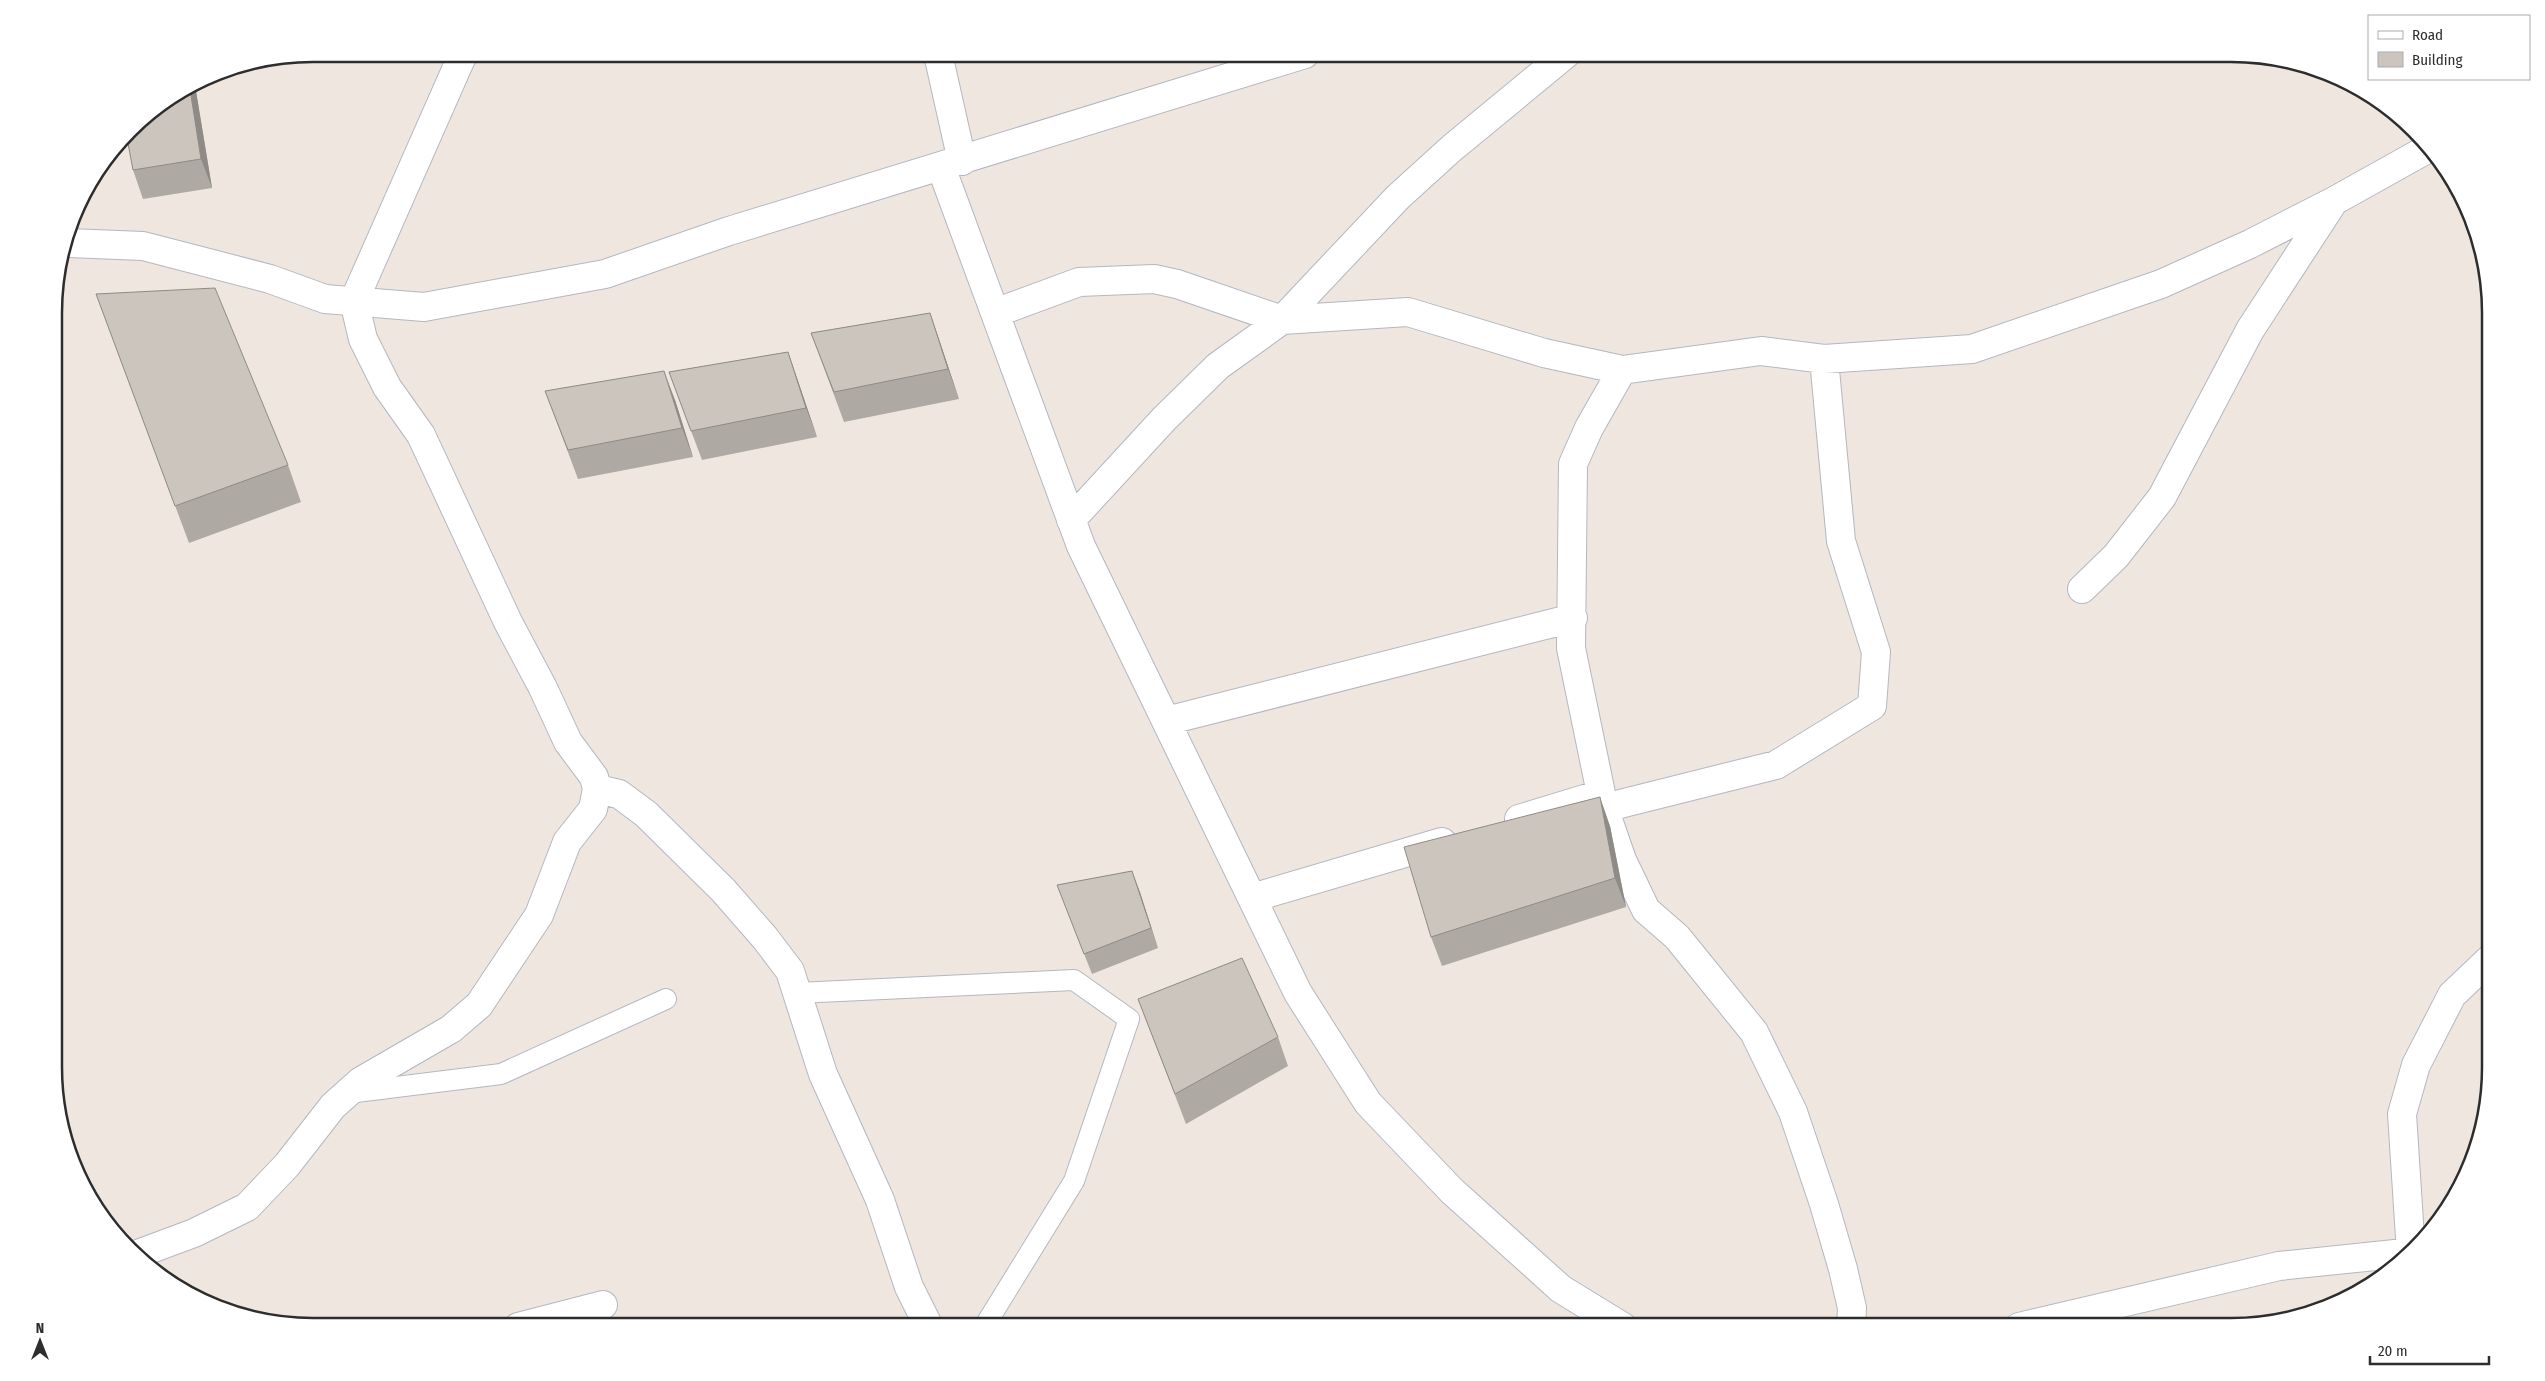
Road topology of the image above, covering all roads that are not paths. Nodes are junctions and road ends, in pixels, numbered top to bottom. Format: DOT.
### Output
graph roads {
  1 [pos="459,62"];
  2 [pos="939,62"];
  3 [pos="1279,62"];
  4 [pos="1556,62"];
  5 [pos="2423,151"];
  6 [pos="952,164"];
  7 [pos="2334,201"];
  8 [pos="73,244"];
  9 [pos="354,301"];
  10 [pos="995,313"];
  11 [pos="1282,320"];
  12 [pos="1824,359"];
  13 [pos="1622,370"];
  14 [pos="1071,520"];
  15 [pos="2082,589"];
  16 [pos="1573,618"];
  17 [pos="1166,721"];
  18 [pos="597,789"];
  19 [pos="1603,801"];
  20 [pos="1497,825"];
  21 [pos="1469,834"];
  22 [pos="1252,898"];
  23 [pos="2482,967"];
  24 [pos="797,993"];
  25 [pos="666,999"];
  26 [pos="348,1093"];
  27 [pos="2410,1244"];
  28 [pos="144,1252"];
  29 [pos="2398,1255"];
  30 [pos="603,1305"];
  31 [pos="553,1318"];
  32 [pos="924,1318"];
  33 [pos="990,1318"];
  34 [pos="1609,1318"];
  35 [pos="1851,1318"];
  36 [pos="2057,1318"];
  1 -- 9 [label="street"];
  2 -- 6 [label="street"];
  3 -- 6 [label="street"];
  4 -- 11 [label="street"];
  5 -- 7 [label="street"];
  6 -- 9 [label="street"];
  6 -- 10 [label="street"];
  7 -- 12 [label="street"];
  7 -- 15 [label="street"];
  8 -- 9 [label="street"];
  9 -- 18 [label="street"];
  10 -- 11 [label="street"];
  10 -- 14 [label="street"];
  11 -- 13 [label="street"];
  11 -- 14 [label="street"];
  12 -- 13 [label="street"];
  12 -- 19 [label="street"];
  13 -- 16 [label="street"];
  14 -- 17 [label="street"];
  16 -- 17 [label="street"];
  16 -- 19 [label="street"];
  17 -- 22 [label="street"];
  18 -- 24 [label="street"];
  18 -- 26 [label="street"];
  19 -- 20 [label="street"];
  19 -- 35 [label="street"];
  21 -- 22 [label="street"];
  22 -- 34 [label="street"];
  23 -- 27 [label="street"];
  24 -- 32 [label="street"];
  24 -- 33 [label="lane"];
  25 -- 26 [label="lane"];
  26 -- 28 [label="street"];
  29 -- 36 [label="street"];
  30 -- 31 [label="street"];
}
